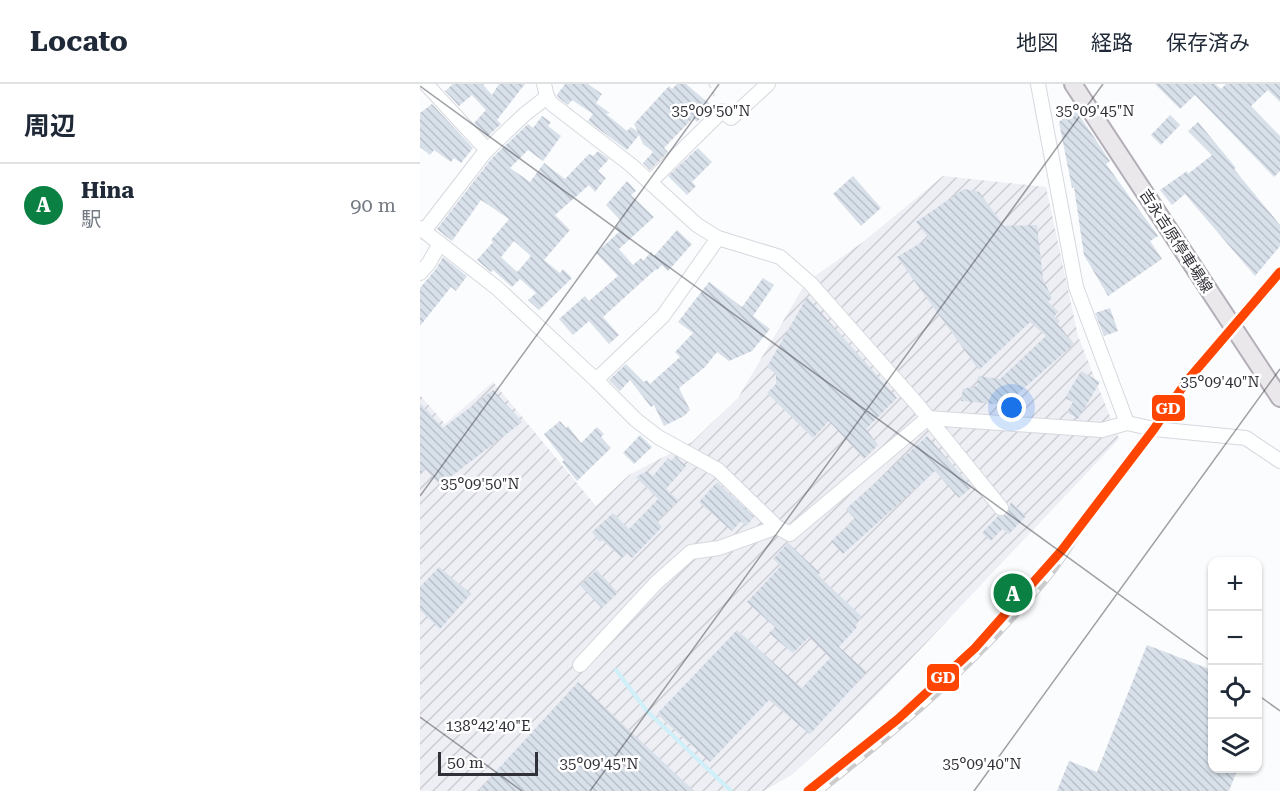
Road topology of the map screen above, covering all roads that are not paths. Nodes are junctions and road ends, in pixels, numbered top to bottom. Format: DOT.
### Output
graph roads {
  1 [pos="426,84"];
  2 [pos="768,84"];
  3 [pos="1038,84"];
  4 [pos="1073,84"];
  5 [pos="545,90"];
  6 [pos="487,150"];
  7 [pos="650,182"];
  8 [pos="422,230"];
  9 [pos="718,238"];
  10 [pos="440,243"];
  11 [pos="420,273"];
  12 [pos="596,380"];
  13 [pos="1280,398"];
  14 [pos="928,418"];
  15 [pos="1127,423"];
  16 [pos="1280,460"];
  17 [pos="1001,508"];
  18 [pos="777,527"];
  19 [pos="580,665"];
  1 -- 6 [label="street"];
  2 -- 7 [label="street"];
  3 -- 15 [label="street"];
  4 -- 13 [label="main road, 吉永吉原停車場線"];
  5 -- 6 [label="street"];
  5 -- 7 [label="street"];
  6 -- 8 [label="street"];
  7 -- 9 [label="street"];
  8 -- 10 [label="street"];
  9 -- 12 [label="street"];
  9 -- 14 [label="street"];
  10 -- 11 [label="street"];
  10 -- 12 [label="street"];
  12 -- 18 [label="street"];
  14 -- 15 [label="street"];
  14 -- 17 [label="street"];
  14 -- 18 [label="street"];
  15 -- 16 [label="street"];
  18 -- 19 [label="street"];
}
